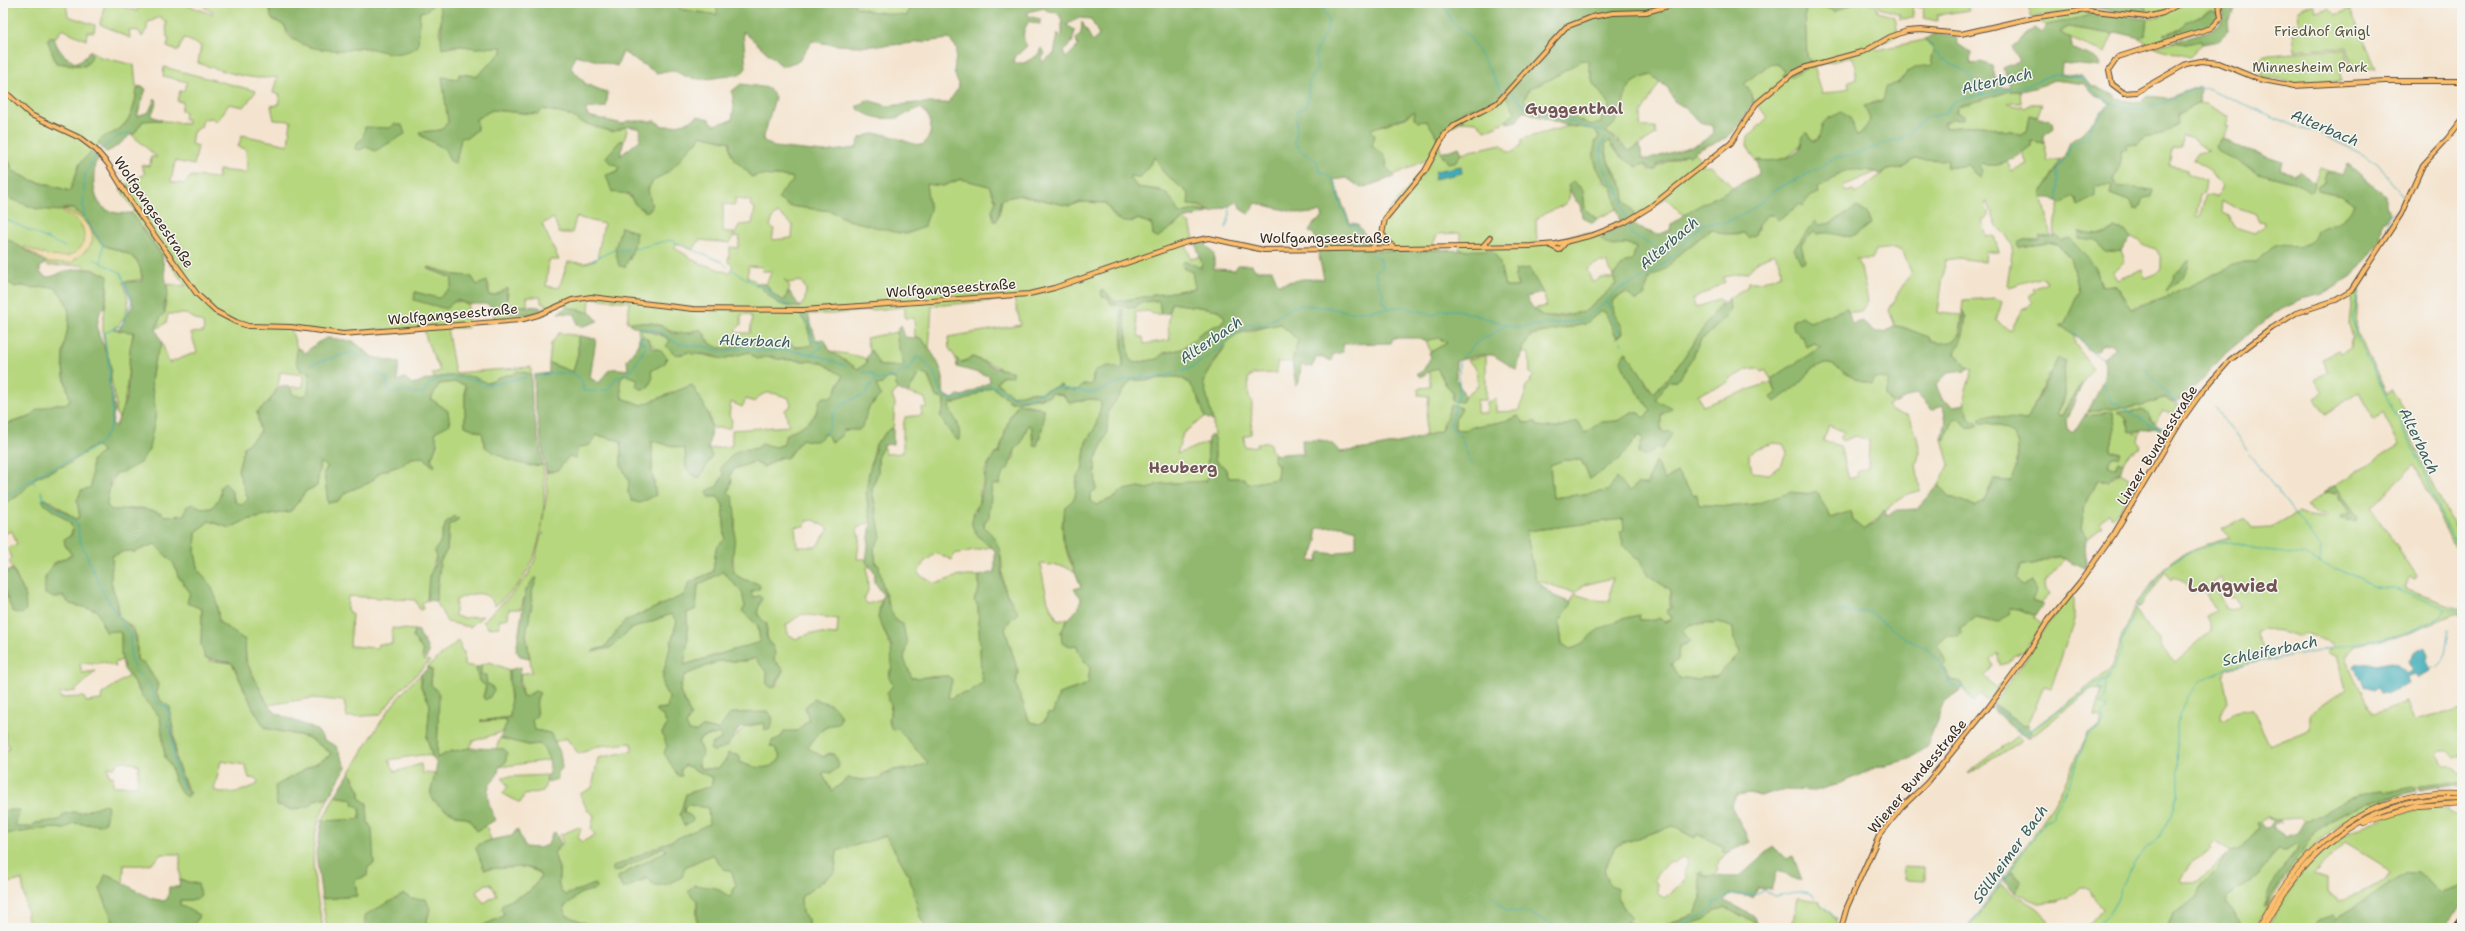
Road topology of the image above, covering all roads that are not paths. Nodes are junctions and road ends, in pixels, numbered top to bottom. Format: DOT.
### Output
graph roads {
  1 [pos="1679,3"];
  2 [pos="2181,3"];
  3 [pos="2219,3"];
  4 [pos="2462,81"];
  5 [pos="3,90"];
  6 [pos="2462,120"];
  7 [pos="1382,234"];
  8 [pos="1566,242"];
  9 [pos="1549,245"];
  10 [pos="1496,246"];
  11 [pos="1482,247"];
  12 [pos="1394,248"];
  13 [pos="1372,249"];
  14 [pos="1988,708"];
  15 [pos="2462,793"];
  16 [pos="2462,798"];
  17 [pos="2462,803"];
  18 [pos="2424,805"];
  19 [pos="2449,806"];
  20 [pos="2354,825"];
  21 [pos="1841,928"];
  22 [pos="2258,928"];
  23 [pos="2264,928"];
  1 -- 7 [label="main road"];
  2 -- 8 [label="main road, Wolfgangseestraße"];
  3 -- 4 [label="main road"];
  5 -- 13 [label="main road, Wolfgangseestraße"];
  6 -- 14 [label="main road, Linzer Bundesstraße"];
  7 -- 12 [label="main road"];
  7 -- 13 [label="main road"];
  8 -- 9 [label="main road, Wolfgangseestraße"];
  8 -- 9 [label="main road"];
  9 -- 10 [label="main road, Wolfgangseestraße"];
  10 -- 11 [label="main road, Wolfgangseestraße"];
  10 -- 11 [label="main road"];
  11 -- 12 [label="main road, Wolfgangseestraße"];
  12 -- 13 [label="main road, Wolfgangseestraße"];
  14 -- 21 [label="main road, Wiener Bundesstraße"];
  15 -- 22 [label="highway"];
  16 -- 20 [label="highway"];
  17 -- 18 [label="highway"];
  18 -- 19 [label="highway"];
  18 -- 20 [label="highway"];
  20 -- 23 [label="highway"];
}
